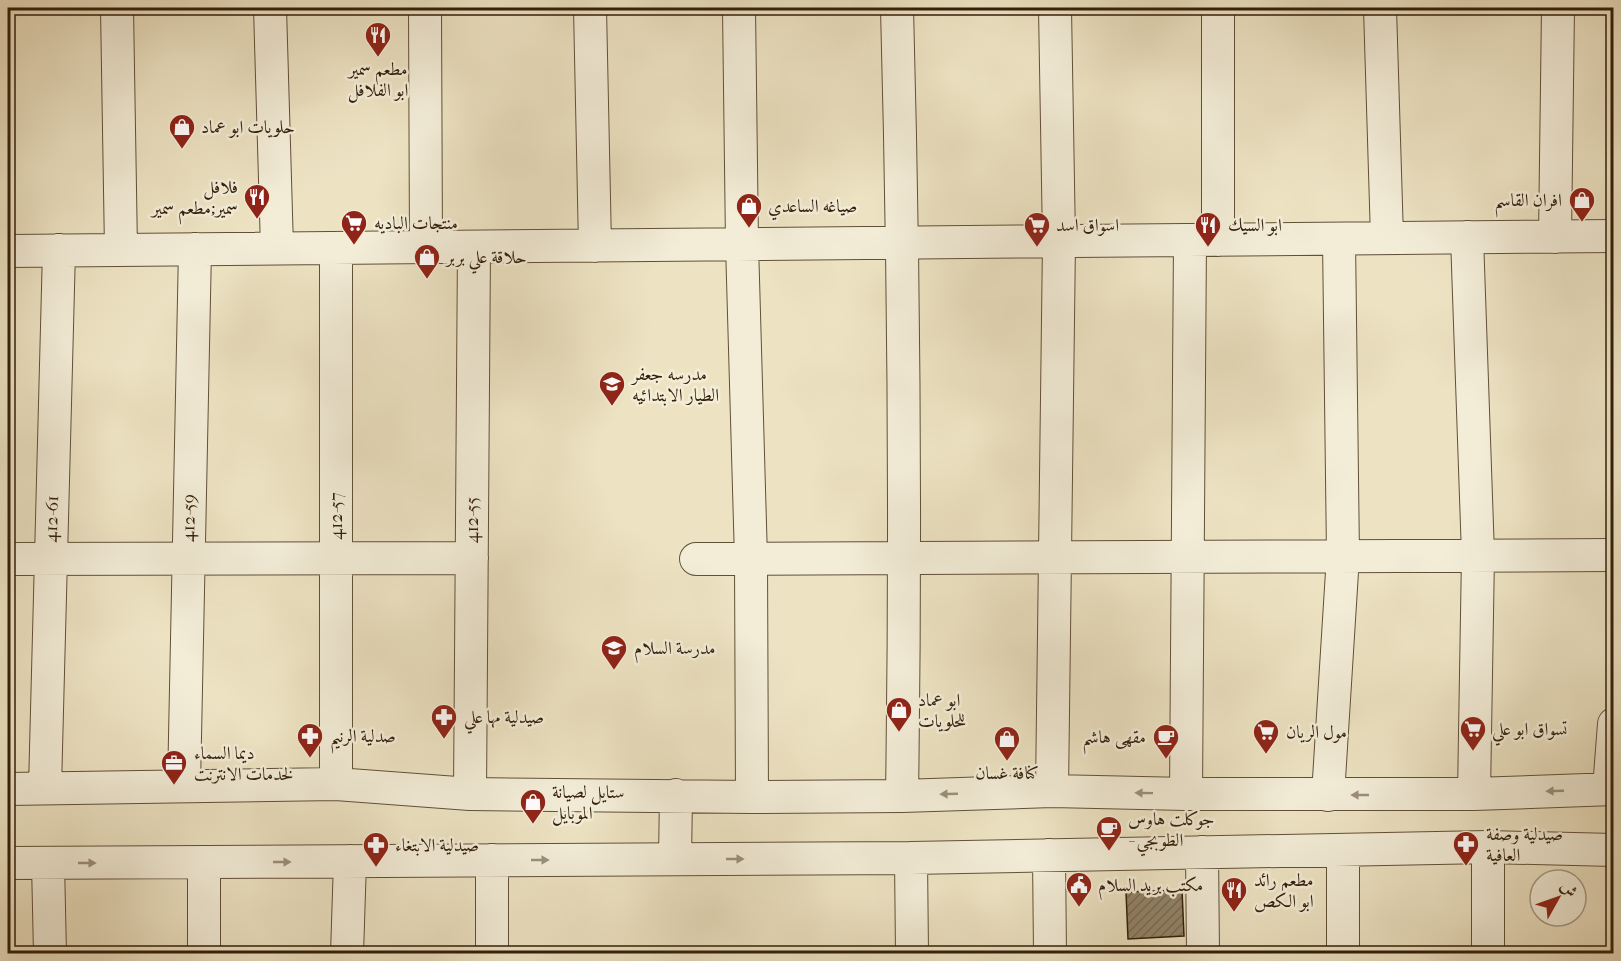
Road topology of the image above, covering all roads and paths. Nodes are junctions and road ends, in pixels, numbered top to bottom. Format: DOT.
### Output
graph roads {
  1 [pos="117,8"];
  2 [pos="270,8"];
  3 [pos="425,8"];
  4 [pos="590,8"];
  5 [pos="739,8"];
  6 [pos="897,8"];
  7 [pos="1054,8"];
  8 [pos="1218,8"];
  9 [pos="1380,8"];
  10 [pos="1558,8"];
  11 [pos="1614,236"];
  12 [pos="1467,237"];
  13 [pos="1555,237"];
  14 [pos="1387,238"];
  15 [pos="1339,239"];
  16 [pos="1204,240"];
  17 [pos="1059,241"];
  18 [pos="903,243"];
  19 [pos="742,244"];
  20 [pos="596,246"];
  21 [pos="426,247"];
  22 [pos="474,247"];
  23 [pos="277,248"];
  24 [pos="336,248"];
  25 [pos="195,249"];
  26 [pos="59,250"];
  27 [pos="121,250"];
  28 [pos="8,251"];
  29 [pos="1478,555"];
  30 [pos="1614,555"];
  31 [pos="1343,556"];
  32 [pos="1188,557"];
  33 [pos="336,558"];
  34 [pos="472,558"];
  35 [pos="905,558"];
  36 [pos="1053,558"];
  37 [pos="8,559"];
  38 [pos="51,559"];
  39 [pos="189,559"];
  40 [pos="696,559"];
  41 [pos="751,559"];
  42 [pos="1614,724"];
  43 [pos="336,784"];
  44 [pos="184,786"];
  45 [pos="45,788"];
  46 [pos="8,789"];
  47 [pos="1611,789"];
  48 [pos="1052,791"];
  49 [pos="470,794"];
  50 [pos="1186,794"];
  51 [pos="1474,794"];
  52 [pos="676,795"];
  53 [pos="1328,795"];
  54 [pos="902,796"];
  55 [pos="752,797"];
  56 [pos="1488,847"];
  57 [pos="1343,850"];
  58 [pos="1614,850"];
  59 [pos="1202,852"];
  60 [pos="1049,855"];
  61 [pos="911,858"];
  62 [pos="675,859"];
  63 [pos="492,860"];
  64 [pos="350,861"];
  65 [pos="204,862"];
  66 [pos="8,863"];
  67 [pos="48,863"];
  68 [pos="50,954"];
  69 [pos="204,954"];
  70 [pos="347,954"];
  71 [pos="492,954"];
  72 [pos="912,954"];
  73 [pos="1050,954"];
  74 [pos="1203,954"];
  75 [pos="1343,954"];
  76 [pos="1488,954"];
  1 -- 27 [label="street"];
  2 -- 23 [label="street"];
  3 -- 21 [label="street"];
  4 -- 20 [label="street"];
  5 -- 19 [label="street"];
  6 -- 18 [label="street"];
  7 -- 17 [label="street"];
  8 -- 16 [label="street"];
  9 -- 14 [label="street"];
  10 -- 13 [label="street"];
  11 -- 13 [label="street"];
  12 -- 13 [label="street"];
  12 -- 14 [label="street"];
  12 -- 29 [label="street"];
  14 -- 15 [label="street"];
  15 -- 16 [label="street"];
  15 -- 31 [label="street"];
  16 -- 17 [label="street"];
  16 -- 32 [label="street"];
  17 -- 18 [label="street"];
  17 -- 36 [label="street"];
  18 -- 19 [label="street"];
  18 -- 35 [label="street"];
  19 -- 20 [label="street"];
  19 -- 41 [label="street"];
  20 -- 22 [label="street"];
  21 -- 22 [label="street"];
  21 -- 24 [label="street"];
  22 -- 34 [label="street, 412-55"];
  23 -- 24 [label="street"];
  23 -- 25 [label="street"];
  24 -- 33 [label="street, 412-57"];
  25 -- 27 [label="street"];
  25 -- 39 [label="street, 412-59"];
  26 -- 27 [label="street"];
  26 -- 28 [label="street"];
  26 -- 38 [label="street, 412-61"];
  29 -- 30 [label="street"];
  29 -- 31 [label="street"];
  29 -- 51 [label="street"];
  31 -- 32 [label="street"];
  31 -- 53 [label="street"];
  32 -- 36 [label="street"];
  32 -- 50 [label="street"];
  33 -- 34 [label="street"];
  33 -- 39 [label="street"];
  33 -- 43 [label="street, 412-57"];
  34 -- 49 [label="street, 412-55"];
  35 -- 36 [label="street"];
  35 -- 41 [label="street"];
  35 -- 54 [label="street"];
  36 -- 48 [label="street"];
  37 -- 38 [label="street"];
  38 -- 39 [label="street"];
  38 -- 45 [label="street, 412-61"];
  39 -- 44 [label="street, 412-59"];
  40 -- 41 [label="street"];
  41 -- 55 [label="street"];
  42 -- 47 [label="street"];
  43 -- 44 [label="street"];
  43 -- 49 [label="street"];
  44 -- 45 [label="street"];
  45 -- 46 [label="street"];
  47 -- 51 [label="street, one-way"];
  50 -- 48 [label="street, one-way"];
  48 -- 54 [label="street, one-way"];
  49 -- 52 [label="street"];
  50 -- 53 [label="street"];
  51 -- 53 [label="street, one-way"];
  52 -- 55 [label="street"];
  52 -- 62 [label="street"];
  54 -- 55 [label="street"];
  56 -- 57 [label="street"];
  56 -- 58 [label="street"];
  56 -- 76 [label="street"];
  57 -- 59 [label="street"];
  57 -- 75 [label="street"];
  59 -- 60 [label="street"];
  59 -- 74 [label="street"];
  60 -- 61 [label="street"];
  60 -- 73 [label="street"];
  62 -- 61 [label="street, one-way"];
  61 -- 72 [label="street"];
  63 -- 62 [label="street, one-way"];
  63 -- 64 [label="street"];
  63 -- 71 [label="street"];
  65 -- 64 [label="street, one-way"];
  64 -- 70 [label="street"];
  67 -- 65 [label="street, one-way"];
  65 -- 69 [label="street"];
  66 -- 67 [label="street"];
  67 -- 68 [label="street"];
}
